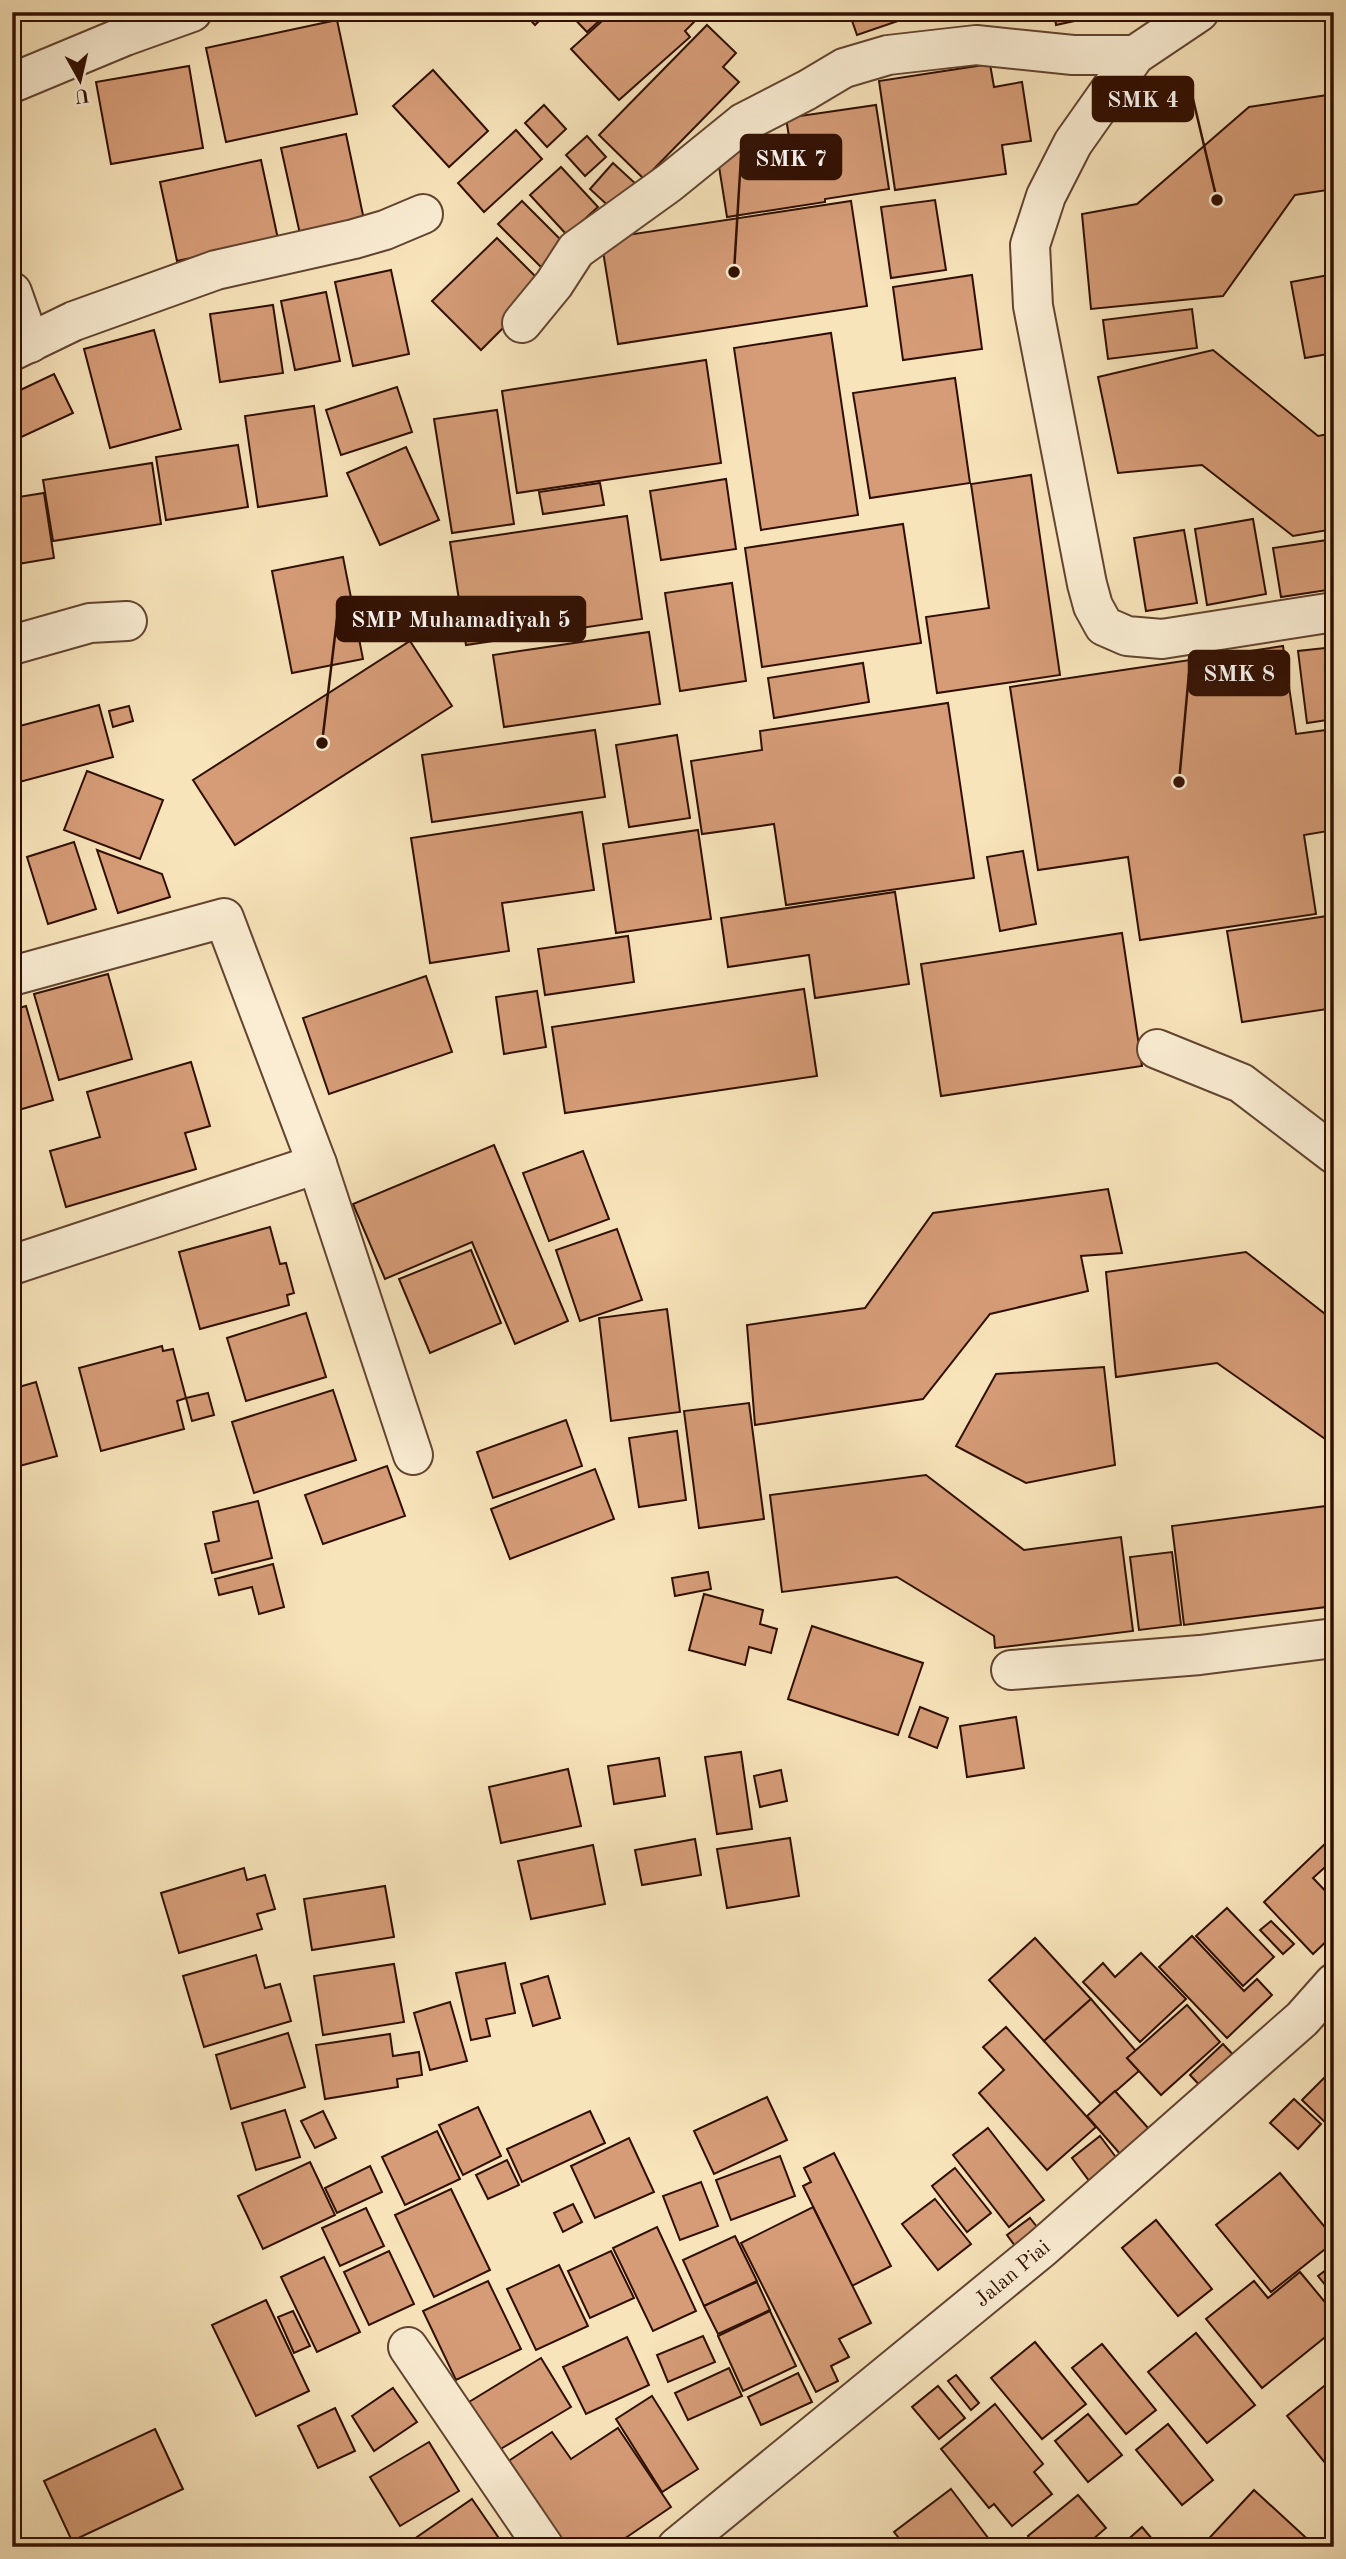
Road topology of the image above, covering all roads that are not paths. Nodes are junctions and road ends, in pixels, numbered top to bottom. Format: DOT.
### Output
graph roads {
  1 [pos="192,12"];
  2 [pos="1199,12"];
  3 [pos="1135,55"];
  4 [pos="12,83"];
  5 [pos="423,214"];
  6 [pos="12,292"];
  7 [pos="522,323"];
  8 [pos="21,347"];
  9 [pos="1334,612"];
  10 [pos="127,621"];
  11 [pos="12,645"];
  12 [pos="12,976"];
  13 [pos="1157,1049"];
  14 [pos="1334,1154"];
  15 [pos="317,1164"];
  16 [pos="12,1265"];
  17 [pos="413,1455"];
  18 [pos="1334,1637"];
  19 [pos="1011,1670"];
  20 [pos="1334,1983"];
  21 [pos="408,2347"];
  22 [pos="544,2547"];
  23 [pos="677,2547"];
  1 -- 4 [label="street"];
  2 -- 3 [label="street"];
  3 -- 7 [label="street"];
  3 -- 9 [label="street"];
  5 -- 8 [label="street"];
  6 -- 8 [label="street"];
  10 -- 11 [label="street"];
  12 -- 15 [label="street"];
  13 -- 14 [label="street"];
  15 -- 16 [label="street"];
  15 -- 17 [label="street"];
  18 -- 19 [label="street"];
  20 -- 23 [label="street, Jalan Piai"];
  21 -- 22 [label="street"];
}
